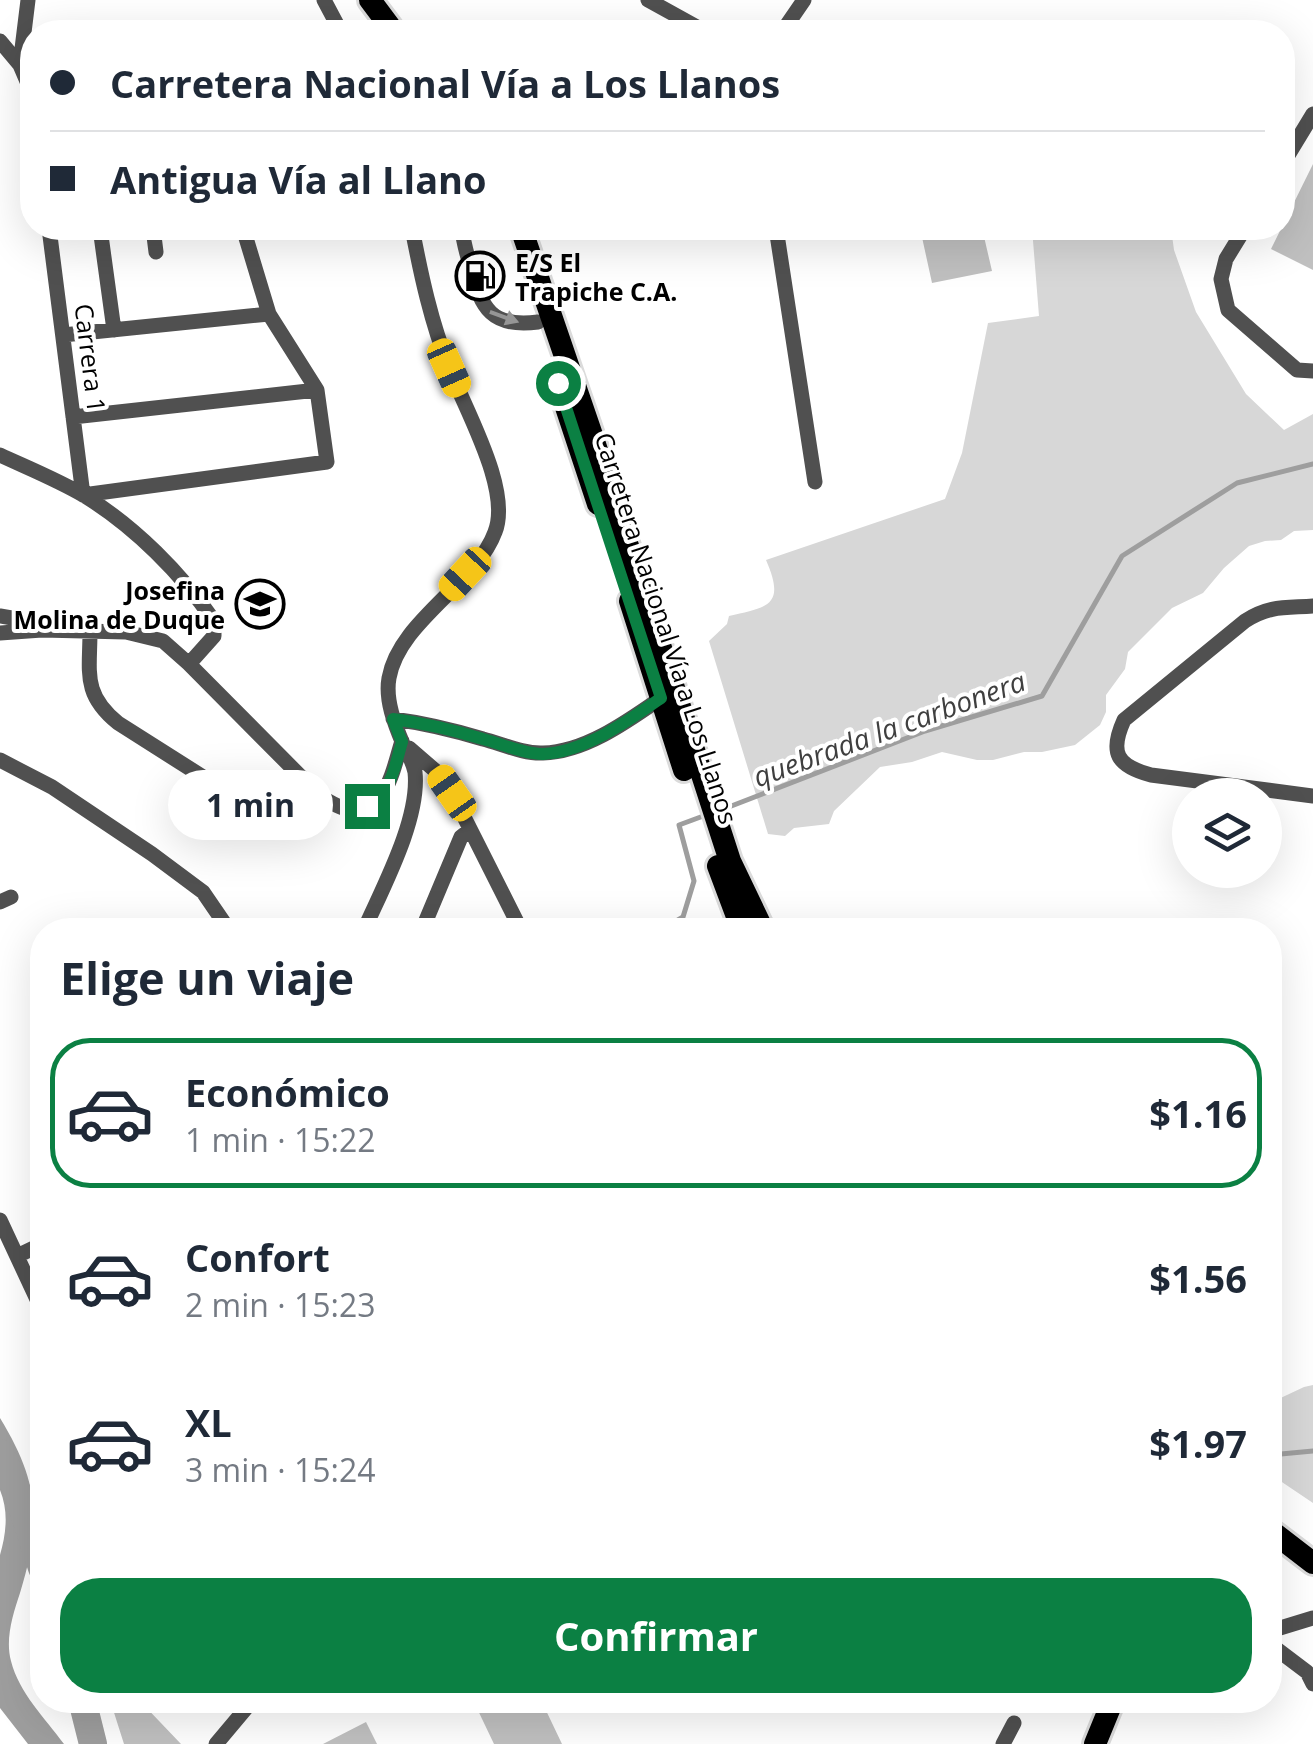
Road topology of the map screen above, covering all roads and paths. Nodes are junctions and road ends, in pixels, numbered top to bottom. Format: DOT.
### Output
graph roads {
  1 [pos="648,0"];
  2 [pos="684,20"];
  3 [pos="0,41"];
  4 [pos="20,65"];
  5 [pos="1313,114"];
  6 [pos="1295,144"];
  7 [pos="51,240"];
  8 [pos="102,240"];
  9 [pos="154,240"];
  10 [pos="247,240"];
  11 [pos="415,240"];
  12 [pos="463,240"];
  13 [pos="509,240"];
  14 [pos="525,240"];
  15 [pos="778,240"];
  16 [pos="1238,240"];
  17 [pos="156,252"];
  18 [pos="269,314"];
  19 [pos="538,322"];
  20 [pos="114,330"];
  21 [pos="63,335"];
  22 [pos="1313,371"];
  23 [pos="317,390"];
  24 [pos="73,417"];
  25 [pos="0,456"];
  26 [pos="815,482"];
  27 [pos="83,495"];
  28 [pos="1313,606"];
  29 [pos="0,616"];
  30 [pos="42,630"];
  31 [pos="90,631"];
  32 [pos="0,633"];
  33 [pos="189,664"];
  34 [pos="661,698"];
  35 [pos="393,719"];
  36 [pos="402,742"];
  37 [pos="0,760"];
  38 [pos="232,796"];
  39 [pos="1313,796"];
  40 [pos="470,830"];
  41 [pos="220,918"];
  42 [pos="369,918"];
  43 [pos="427,918"];
  44 [pos="514,918"];
  45 [pos="738,918"];
  46 [pos="757,918"];
  47 [pos="0,1220"];
  48 [pos="30,1250"];
  49 [pos="16,1256"];
  50 [pos="30,1285"];
  51 [pos="1282,1539"];
  52 [pos="1313,1563"];
  53 [pos="1313,1618"];
  54 [pos="1282,1627"];
  55 [pos="1282,1653"];
  56 [pos="1313,1684"];
  57 [pos="241,1713"];
  58 [pos="1107,1713"];
  59 [pos="1014,1723"];
  60 [pos="230,1727"];
  61 [pos="216,1744"];
  62 [pos="240,1744"];
  63 [pos="1003,1744"];
  64 [pos="1094,1744"];
  1 -- 2 [label="street"];
  3 -- 4 [label="street"];
  5 -- 6 [label="street"];
  7 -- 21 [label="street, Carrera 1"];
  8 -- 20 [label="street"];
  9 -- 17 [label="street"];
  10 -- 18 [label="street"];
  11 -- 35 [label="street"];
  12 -- 19 [label="street, one-way"];
  13 -- 19 [label="highway, Carretera Nacional Vía a Los Llanos"];
  14 -- 46 [label="highway, Carretera Nacional Vía a Los Llanos"];
  15 -- 26 [label="street"];
  16 -- 22 [label="street"];
  18 -- 20 [label="street"];
  18 -- 23 [label="street"];
  19 -- 34 [label="highway, Carretera Nacional Vía a Los Llanos"];
  20 -- 21 [label="street"];
  21 -- 24 [label="street, Carrera 1"];
  23 -- 24 [label="street"];
  23 -- 27 [label="street"];
  24 -- 27 [label="street, Carrera 1"];
  25 -- 27 [label="street"];
  27 -- 33 [label="street"];
  28 -- 39 [label="street"];
  29 -- 30 [label="street"];
  30 -- 31 [label="street"];
  30 -- 32 [label="street"];
  31 -- 33 [label="street"];
  31 -- 38 [label="street"];
  33 -- 36 [label="street"];
  34 -- 35 [label="street"];
  34 -- 45 [label="highway, Carretera Nacional Vía a Los Llanos"];
  35 -- 36 [label="street"];
  36 -- 40 [label="street"];
  36 -- 42 [label="street"];
  37 -- 41 [label="street"];
  40 -- 43 [label="street"];
  40 -- 44 [label="street"];
  47 -- 49 [label="street"];
  48 -- 49 [label="street"];
  49 -- 50 [label="street"];
  51 -- 52 [label="highway"];
  53 -- 54 [label="street"];
  55 -- 56 [label="street"];
  57 -- 60 [label="street"];
  58 -- 64 [label="highway"];
  59 -- 63 [label="street"];
  60 -- 61 [label="street"];
  60 -- 62 [label="street"];
}
